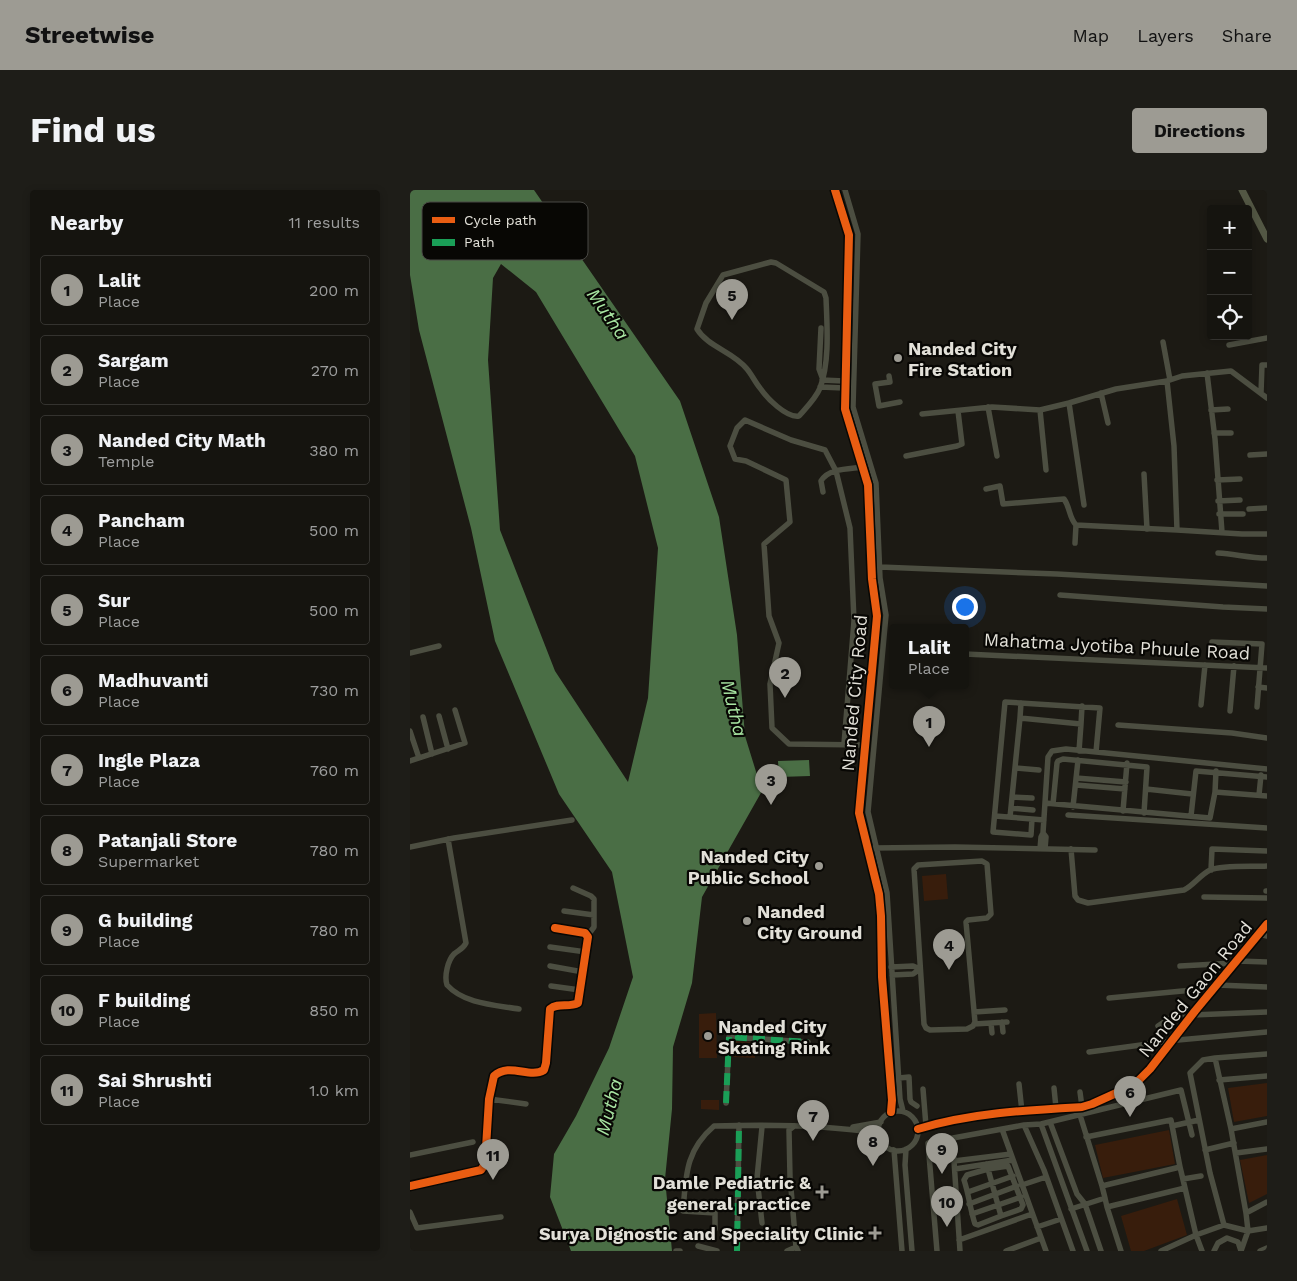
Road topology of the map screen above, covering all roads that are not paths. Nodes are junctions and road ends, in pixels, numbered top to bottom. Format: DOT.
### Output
graph roads {
  1 [pos="835,190"];
  2 [pos="845,190"];
  3 [pos="1242,190"];
  4 [pos="1267,239"];
  5 [pos="820,328"];
  6 [pos="1267,338"];
  7 [pos="1163,342"];
  8 [pos="1229,345"];
  9 [pos="1267,364"];
  10 [pos="1207,373"];
  11 [pos="889,376"];
  12 [pos="822,379"];
  13 [pos="844,381"];
  14 [pos="1169,381"];
  15 [pos="820,387"];
  16 [pos="844,388"];
  17 [pos="1101,393"];
  18 [pos="1261,393"];
  19 [pos="1267,398"];
  20 [pos="900,402"];
  21 [pos="1068,403"];
  22 [pos="988,407"];
  23 [pos="1228,409"];
  24 [pos="1040,410"];
  25 [pos="1211,410"];
  26 [pos="958,411"];
  27 [pos="922,414"];
  28 [pos="1108,423"];
  29 [pos="1214,433"];
  30 [pos="1231,433"];
  31 [pos="1250,454"];
  32 [pos="1267,454"];
  33 [pos="906,456"];
  34 [pos="997,456"];
  35 [pos="863,467"];
  36 [pos="1046,470"];
  37 [pos="836,471"];
  38 [pos="1144,474"];
  39 [pos="1240,479"];
  40 [pos="1217,480"];
  41 [pos="986,489"];
  42 [pos="823,492"];
  43 [pos="1218,500"];
  44 [pos="1240,500"];
  45 [pos="1084,505"];
  46 [pos="1267,508"];
  47 [pos="1249,509"];
  48 [pos="1219,514"];
  49 [pos="1243,514"];
  50 [pos="1076,525"];
  51 [pos="1148,529"];
  52 [pos="1177,530"];
  53 [pos="1222,532"];
  54 [pos="1267,534"];
  55 [pos="1075,543"];
  56 [pos="1218,553"];
  57 [pos="1267,558"];
  58 [pos="880,567"];
  59 [pos="1267,586"];
  60 [pos="1060,595"];
  61 [pos="884,601"];
  62 [pos="875,603"];
  63 [pos="1267,608"];
  64 [pos="1212,642"];
  65 [pos="439,646"];
  66 [pos="410,653"];
  67 [pos="969,654"];
  68 [pos="1205,665"];
  69 [pos="1234,666"];
  70 [pos="1260,667"];
  71 [pos="1267,668"];
  72 [pos="1258,687"];
  73 [pos="1267,688"];
  74 [pos="1021,702"];
  75 [pos="1201,705"];
  76 [pos="1082,706"];
  77 [pos="1257,707"];
  78 [pos="455,710"];
  79 [pos="1230,711"];
  80 [pos="439,716"];
  81 [pos="423,717"];
  82 [pos="1020,718"];
  83 [pos="1080,724"];
  84 [pos="1118,725"];
  85 [pos="411,735"];
  86 [pos="1267,738"];
  87 [pos="844,744"];
  88 [pos="865,745"];
  89 [pos="448,749"];
  90 [pos="1079,750"];
  91 [pos="1096,752"];
  92 [pos="432,754"];
  93 [pos="1128,755"];
  94 [pos="419,758"];
  95 [pos="1078,760"];
  96 [pos="410,762"];
  97 [pos="1216,764"];
  98 [pos="1127,765"];
  99 [pos="1015,768"];
  100 [pos="1264,769"];
  101 [pos="1039,770"];
  102 [pos="1216,773"];
  103 [pos="1264,777"];
  104 [pos="1076,781"];
  105 [pos="1126,782"];
  106 [pos="1146,789"];
  107 [pos="1125,790"];
  108 [pos="1214,792"];
  109 [pos="1192,794"];
  110 [pos="1259,796"];
  111 [pos="1267,796"];
  112 [pos="1012,797"];
  113 [pos="1032,798"];
  114 [pos="1045,803"];
  115 [pos="1054,804"];
  116 [pos="1074,807"];
  117 [pos="1011,808"];
  118 [pos="1033,810"];
  119 [pos="1123,811"];
  120 [pos="1144,812"];
  121 [pos="1068,815"];
  122 [pos="995,816"];
  123 [pos="1191,816"];
  124 [pos="1010,817"];
  125 [pos="1032,819"];
  126 [pos="572,820"];
  127 [pos="1044,820"];
  128 [pos="1267,828"];
  129 [pos="448,839"];
  130 [pos="410,847"];
  131 [pos="876,848"];
  132 [pos="867,849"];
  133 [pos="1043,849"];
  134 [pos="1071,849"];
  135 [pos="1095,850"];
  136 [pos="1267,851"];
  137 [pos="1267,866"];
  138 [pos="1211,870"];
  139 [pos="572,888"];
  140 [pos="1204,897"];
  141 [pos="1267,898"];
  142 [pos="564,911"];
  143 [pos="594,915"];
  144 [pos="1267,924"];
  145 [pos="555,928"];
  146 [pos="1259,934"];
  147 [pos="588,935"];
  148 [pos="1267,936"];
  149 [pos="550,947"];
  150 [pos="586,952"];
  151 [pos="1236,962"];
  152 [pos="1267,962"];
  153 [pos="550,966"];
  154 [pos="1180,966"];
  155 [pos="891,967"];
  156 [pos="920,970"];
  157 [pos="582,972"];
  158 [pos="892,975"];
  159 [pos="551,986"];
  160 [pos="1216,986"];
  161 [pos="1267,987"];
  162 [pos="580,990"];
  163 [pos="1109,998"];
  164 [pos="519,1009"];
  165 [pos="1005,1010"];
  166 [pos="974,1012"];
  167 [pos="1267,1012"];
  168 [pos="1194,1013"];
  169 [pos="991,1023"];
  170 [pos="974,1024"];
  171 [pos="1158,1026"];
  172 [pos="1003,1032"];
  173 [pos="1267,1032"];
  174 [pos="992,1033"];
  175 [pos="808,1042"];
  176 [pos="1171,1042"];
  177 [pos="1089,1052"];
  178 [pos="1267,1054"];
  179 [pos="1215,1058"];
  180 [pos="1267,1076"];
  181 [pos="899,1078"];
  182 [pos="1219,1080"];
  183 [pos="1019,1084"];
  184 [pos="923,1088"];
  185 [pos="1054,1088"];
  186 [pos="1080,1092"];
  187 [pos="489,1099"];
  188 [pos="726,1103"];
  189 [pos="526,1104"];
  190 [pos="916,1106"];
  191 [pos="1082,1107"];
  192 [pos="1056,1108"];
  193 [pos="903,1111"];
  194 [pos="891,1112"];
  195 [pos="1022,1112"];
  196 [pos="1080,1115"];
  197 [pos="1199,1120"];
  198 [pos="881,1122"];
  199 [pos="1050,1122"];
  200 [pos="1190,1122"];
  201 [pos="1267,1122"];
  202 [pos="739,1125"];
  203 [pos="1024,1125"];
  204 [pos="795,1126"];
  205 [pos="926,1126"];
  206 [pos="1172,1126"];
  207 [pos="762,1127"];
  208 [pos="1042,1127"];
  209 [pos="846,1128"];
  210 [pos="918,1129"];
  211 [pos="1002,1129"];
  212 [pos="1231,1129"];
  213 [pos="879,1133"];
  214 [pos="1192,1135"];
  215 [pos="1086,1136"];
  216 [pos="952,1138"];
  217 [pos="473,1142"];
  218 [pos="1234,1143"];
  219 [pos="906,1149"];
  220 [pos="894,1150"];
  221 [pos="1205,1150"];
  222 [pos="1267,1150"];
  223 [pos="1236,1153"];
  224 [pos="410,1154"];
  225 [pos="1012,1157"];
  226 [pos="954,1161"];
  227 [pos="987,1166"];
  228 [pos="1180,1167"];
  229 [pos="955,1169"];
  230 [pos="1014,1176"];
  231 [pos="1201,1176"];
  232 [pos="1046,1177"];
  233 [pos="1183,1179"];
  234 [pos="992,1184"];
  235 [pos="410,1186"];
  236 [pos="1020,1186"];
  237 [pos="1102,1186"];
  238 [pos="1185,1188"];
  239 [pos="968,1192"];
  240 [pos="995,1194"];
  241 [pos="1021,1197"];
  242 [pos="1105,1198"];
  243 [pos="957,1202"];
  244 [pos="1267,1202"];
  245 [pos="933,1203"];
  246 [pos="969,1204"];
  247 [pos="1085,1204"];
  248 [pos="998,1205"];
  249 [pos="1107,1207"];
  250 [pos="1071,1209"];
  251 [pos="1246,1213"];
  252 [pos="972,1214"];
  253 [pos="1032,1214"];
  254 [pos="411,1216"];
  255 [pos="1001,1216"];
  256 [pos="501,1217"];
  257 [pos="1061,1219"];
  258 [pos="762,1223"];
  259 [pos="1224,1225"];
  260 [pos="1037,1227"];
  261 [pos="1267,1228"];
  262 [pos="715,1229"];
  263 [pos="1248,1231"];
  264 [pos="1196,1235"];
  265 [pos="1041,1238"];
  266 [pos="959,1240"];
  267 [pos="698,1246"];
  268 [pos="1267,1248"];
  269 [pos="797,1249"];
  270 [pos="717,1251"];
  271 [pos="737,1251"];
  272 [pos="787,1251"];
  273 [pos="902,1251"];
  274 [pos="912,1251"];
  275 [pos="937,1251"];
  276 [pos="960,1251"];
  277 [pos="1006,1251"];
  278 [pos="1046,1251"];
  279 [pos="1073,1251"];
  280 [pos="1086,1251"];
  281 [pos="1101,1251"];
  282 [pos="1122,1251"];
  283 [pos="1161,1251"];
  284 [pos="1202,1251"];
  285 [pos="1214,1251"];
  286 [pos="1241,1251"];
  287 [pos="1260,1251"];
  1 -- 13 [label="street, Nanded City Road"];
  2 -- 58 [label="street, Nanded City Road"];
  3 -- 4 [label="main road"];
  5 -- 12 [label="street"];
  6 -- 8 [label="street"];
  7 -- 14 [label="street"];
  9 -- 18 [label="street"];
  10 -- 14 [label="street"];
  10 -- 18 [label="street"];
  10 -- 25 [label="street"];
  11 -- 20 [label="street"];
  12 -- 13 [label="street"];
  12 -- 15 [label="street"];
  12 -- 15 [label="street"];
  13 -- 16 [label="street, Nanded City Road"];
  14 -- 17 [label="street"];
  14 -- 52 [label="street"];
  15 -- 16 [label="street"];
  16 -- 35 [label="street, Nanded City Road"];
  17 -- 21 [label="street"];
  17 -- 28 [label="street"];
  18 -- 19 [label="street"];
  21 -- 24 [label="street"];
  21 -- 45 [label="street"];
  22 -- 24 [label="street"];
  22 -- 26 [label="street"];
  22 -- 34 [label="street"];
  23 -- 25 [label="street"];
  24 -- 36 [label="street"];
  25 -- 29 [label="street"];
  26 -- 27 [label="street"];
  26 -- 33 [label="street"];
  29 -- 30 [label="street"];
  29 -- 40 [label="street"];
  31 -- 32 [label="street"];
  35 -- 37 [label="street"];
  35 -- 62 [label="street, Nanded City Road"];
  37 -- 42 [label="street"];
  37 -- 87 [label="street"];
  37 -- 87 [label="street"];
  38 -- 51 [label="street"];
  39 -- 40 [label="street"];
  40 -- 43 [label="street"];
  41 -- 50 [label="street"];
  43 -- 44 [label="street"];
  43 -- 48 [label="street"];
  46 -- 47 [label="street"];
  48 -- 49 [label="street"];
  48 -- 53 [label="street"];
  50 -- 51 [label="street"];
  50 -- 55 [label="street"];
  51 -- 52 [label="street"];
  52 -- 53 [label="street"];
  53 -- 54 [label="street"];
  56 -- 57 [label="street"];
  58 -- 59 [label="street"];
  58 -- 61 [label="street, Nanded City Road"];
  60 -- 63 [label="street"];
  61 -- 62 [label="street"];
  61 -- 131 [label="street, Nanded City Road"];
  62 -- 88 [label="street, Nanded City Road"];
  64 -- 70 [label="street"];
  65 -- 66 [label="street"];
  67 -- 68 [label="street, Mahatma Jyotiba Phuule Road"];
  68 -- 69 [label="street, Mahatma Jyotiba Phuule Road"];
  68 -- 75 [label="street"];
  69 -- 70 [label="street, Mahatma Jyotiba Phuule Road"];
  69 -- 79 [label="street"];
  70 -- 71 [label="street, Mahatma Jyotiba Phuule Road"];
  70 -- 72 [label="street"];
  72 -- 73 [label="street"];
  72 -- 77 [label="street"];
  74 -- 76 [label="street"];
  74 -- 82 [label="street"];
  74 -- 122 [label="street"];
  76 -- 83 [label="street"];
  76 -- 91 [label="street"];
  78 -- 89 [label="street"];
  80 -- 89 [label="street"];
  81 -- 92 [label="street"];
  82 -- 83 [label="street"];
  82 -- 99 [label="street"];
  83 -- 90 [label="street"];
  84 -- 86 [label="street"];
  85 -- 94 [label="street"];
  87 -- 88 [label="street"];
  88 -- 132 [label="street, Nanded City Road"];
  89 -- 92 [label="street"];
  90 -- 91 [label="street"];
  90 -- 114 [label="street"];
  91 -- 93 [label="street"];
  92 -- 94 [label="street"];
  93 -- 97 [label="street"];
  93 -- 98 [label="street"];
  94 -- 96 [label="street"];
  95 -- 98 [label="street"];
  95 -- 104 [label="street"];
  95 -- 115 [label="street"];
  97 -- 100 [label="street"];
  97 -- 102 [label="street"];
  98 -- 105 [label="street"];
  98 -- 106 [label="street"];
  99 -- 101 [label="street"];
  99 -- 112 [label="street"];
  100 -- 103 [label="street"];
  102 -- 103 [label="street"];
  102 -- 108 [label="street"];
  102 -- 109 [label="street"];
  103 -- 110 [label="street"];
  104 -- 105 [label="street"];
  104 -- 107 [label="street"];
  104 -- 116 [label="street"];
  105 -- 107 [label="street"];
  106 -- 109 [label="street"];
  106 -- 120 [label="street"];
  107 -- 119 [label="street"];
  108 -- 110 [label="street"];
  108 -- 123 [label="street"];
  109 -- 123 [label="street"];
  110 -- 111 [label="street"];
  112 -- 113 [label="street"];
  112 -- 117 [label="street"];
  114 -- 115 [label="street"];
  114 -- 127 [label="street"];
  115 -- 116 [label="street"];
  116 -- 119 [label="street"];
  117 -- 118 [label="street"];
  117 -- 124 [label="street"];
  119 -- 120 [label="street"];
  120 -- 123 [label="street"];
  121 -- 128 [label="street"];
  122 -- 124 [label="street"];
  122 -- 125 [label="street"];
  124 -- 125 [label="street"];
  125 -- 127 [label="street"];
  126 -- 129 [label="street"];
  127 -- 133 [label="street"];
  129 -- 130 [label="street"];
  129 -- 164 [label="street"];
  131 -- 132 [label="street"];
  131 -- 133 [label="street"];
  131 -- 155 [label="street, Nanded City Road"];
  132 -- 194 [label="street, Nanded City Road"];
  133 -- 134 [label="street"];
  134 -- 135 [label="street"];
  134 -- 138 [label="street"];
  136 -- 138 [label="street"];
  137 -- 138 [label="street"];
  139 -- 143 [label="street"];
  140 -- 141 [label="street"];
  142 -- 143 [label="street"];
  143 -- 147 [label="street"];
  144 -- 146 [label="street, Nanded Gaon Road"];
  145 -- 147 [label="street"];
  146 -- 148 [label="street"];
  146 -- 151 [label="street, Nanded Gaon Road"];
  147 -- 150 [label="street"];
  149 -- 150 [label="street"];
  150 -- 157 [label="street"];
  151 -- 152 [label="street"];
  151 -- 154 [label="street"];
  151 -- 160 [label="street, Nanded Gaon Road"];
  153 -- 157 [label="street"];
  155 -- 156 [label="street"];
  155 -- 158 [label="street, Nanded City Road"];
  156 -- 158 [label="street"];
  156 -- 166 [label="street"];
  156 -- 170 [label="street"];
  157 -- 162 [label="street"];
  158 -- 181 [label="street, Nanded City Road"];
  159 -- 162 [label="street"];
  160 -- 161 [label="street"];
  160 -- 163 [label="street"];
  160 -- 168 [label="street, Nanded Gaon Road"];
  162 -- 187 [label="street"];
  165 -- 166 [label="street"];
  166 -- 170 [label="street"];
  167 -- 168 [label="street"];
  168 -- 171 [label="street"];
  168 -- 176 [label="street, Nanded Gaon Road"];
  169 -- 170 [label="street"];
  169 -- 172 [label="street"];
  169 -- 174 [label="street"];
  173 -- 176 [label="street"];
  175 -- 188 [label="street"];
  176 -- 177 [label="street"];
  176 -- 191 [label="street, Nanded Gaon Road"];
  178 -- 179 [label="street"];
  179 -- 182 [label="street"];
  179 -- 197 [label="street"];
  180 -- 182 [label="street"];
  181 -- 190 [label="street"];
  181 -- 193 [label="street, Nanded City Road"];
  182 -- 212 [label="street"];
  183 -- 195 [label="street"];
  184 -- 205 [label="street"];
  185 -- 192 [label="street"];
  186 -- 191 [label="street"];
  187 -- 189 [label="street"];
  187 -- 235 [label="street"];
  191 -- 192 [label="street, Nanded Gaon Road"];
  192 -- 195 [label="street, Nanded Gaon Road"];
  193 -- 194 [label="street"];
  193 -- 210 [label="street"];
  194 -- 198 [label="street"];
  195 -- 205 [label="street, Nanded Gaon Road"];
  196 -- 199 [label="street"];
  196 -- 200 [label="street"];
  196 -- 215 [label="street"];
  197 -- 200 [label="street"];
  197 -- 221 [label="street"];
  198 -- 209 [label="street"];
  198 -- 213 [label="street"];
  199 -- 208 [label="street"];
  199 -- 247 [label="street"];
  200 -- 206 [label="street"];
  200 -- 214 [label="street"];
  201 -- 212 [label="street"];
  202 -- 207 [label="street"];
  202 -- 262 [label="street"];
  202 -- 271 [label="street"];
  203 -- 208 [label="street"];
  203 -- 211 [label="street"];
  203 -- 232 [label="street"];
  204 -- 207 [label="street"];
  204 -- 209 [label="street"];
  204 -- 269 [label="street"];
  205 -- 210 [label="street, Nanded Gaon Road"];
  206 -- 215 [label="street"];
  206 -- 228 [label="street"];
  207 -- 258 [label="street"];
  208 -- 250 [label="street"];
  209 -- 213 [label="street"];
  210 -- 219 [label="street"];
  211 -- 216 [label="street"];
  211 -- 225 [label="street"];
  212 -- 218 [label="street"];
  213 -- 220 [label="street"];
  215 -- 237 [label="street"];
  216 -- 226 [label="street"];
  216 -- 245 [label="street"];
  217 -- 224 [label="street"];
  218 -- 221 [label="street"];
  218 -- 223 [label="street"];
  219 -- 220 [label="street"];
  219 -- 274 [label="street"];
  220 -- 273 [label="street"];
  221 -- 259 [label="street"];
  222 -- 223 [label="street"];
  223 -- 251 [label="street"];
  225 -- 226 [label="street"];
  225 -- 227 [label="street"];
  225 -- 236 [label="street"];
  226 -- 229 [label="street"];
  227 -- 229 [label="street"];
  227 -- 230 [label="street"];
  227 -- 234 [label="street"];
  227 -- 239 [label="street"];
  228 -- 233 [label="street"];
  228 -- 237 [label="street"];
  229 -- 243 [label="street"];
  230 -- 234 [label="street"];
  230 -- 236 [label="street"];
  231 -- 233 [label="street"];
  232 -- 236 [label="street"];
  232 -- 257 [label="street"];
  233 -- 238 [label="street"];
  234 -- 239 [label="street"];
  234 -- 240 [label="street"];
  236 -- 240 [label="street"];
  236 -- 241 [label="street"];
  236 -- 253 [label="street"];
  237 -- 242 [label="street"];
  238 -- 249 [label="street"];
  238 -- 264 [label="street"];
  239 -- 246 [label="street"];
  240 -- 246 [label="street"];
  240 -- 248 [label="street"];
  241 -- 248 [label="street"];
  241 -- 255 [label="street"];
  242 -- 247 [label="street"];
  242 -- 249 [label="street"];
  243 -- 245 [label="street"];
  243 -- 266 [label="street"];
  244 -- 251 [label="street"];
  245 -- 275 [label="street"];
  246 -- 252 [label="street"];
  247 -- 250 [label="street"];
  247 -- 281 [label="street"];
  248 -- 252 [label="street"];
  248 -- 255 [label="street"];
  249 -- 282 [label="street"];
  250 -- 280 [label="street"];
  251 -- 263 [label="street"];
  252 -- 255 [label="street"];
  253 -- 260 [label="street"];
  253 -- 266 [label="street"];
  254 -- 256 [label="street"];
  257 -- 260 [label="street"];
  257 -- 279 [label="street"];
  259 -- 263 [label="street"];
  259 -- 264 [label="street"];
  260 -- 265 [label="street"];
  261 -- 263 [label="street"];
  263 -- 286 [label="street"];
  264 -- 283 [label="street"];
  264 -- 284 [label="street"];
  265 -- 277 [label="street"];
  265 -- 278 [label="street"];
  266 -- 276 [label="street"];
  267 -- 270 [label="street"];
  268 -- 287 [label="street"];
  269 -- 272 [label="street"];
  285 -- 286 [label="street"];
}
